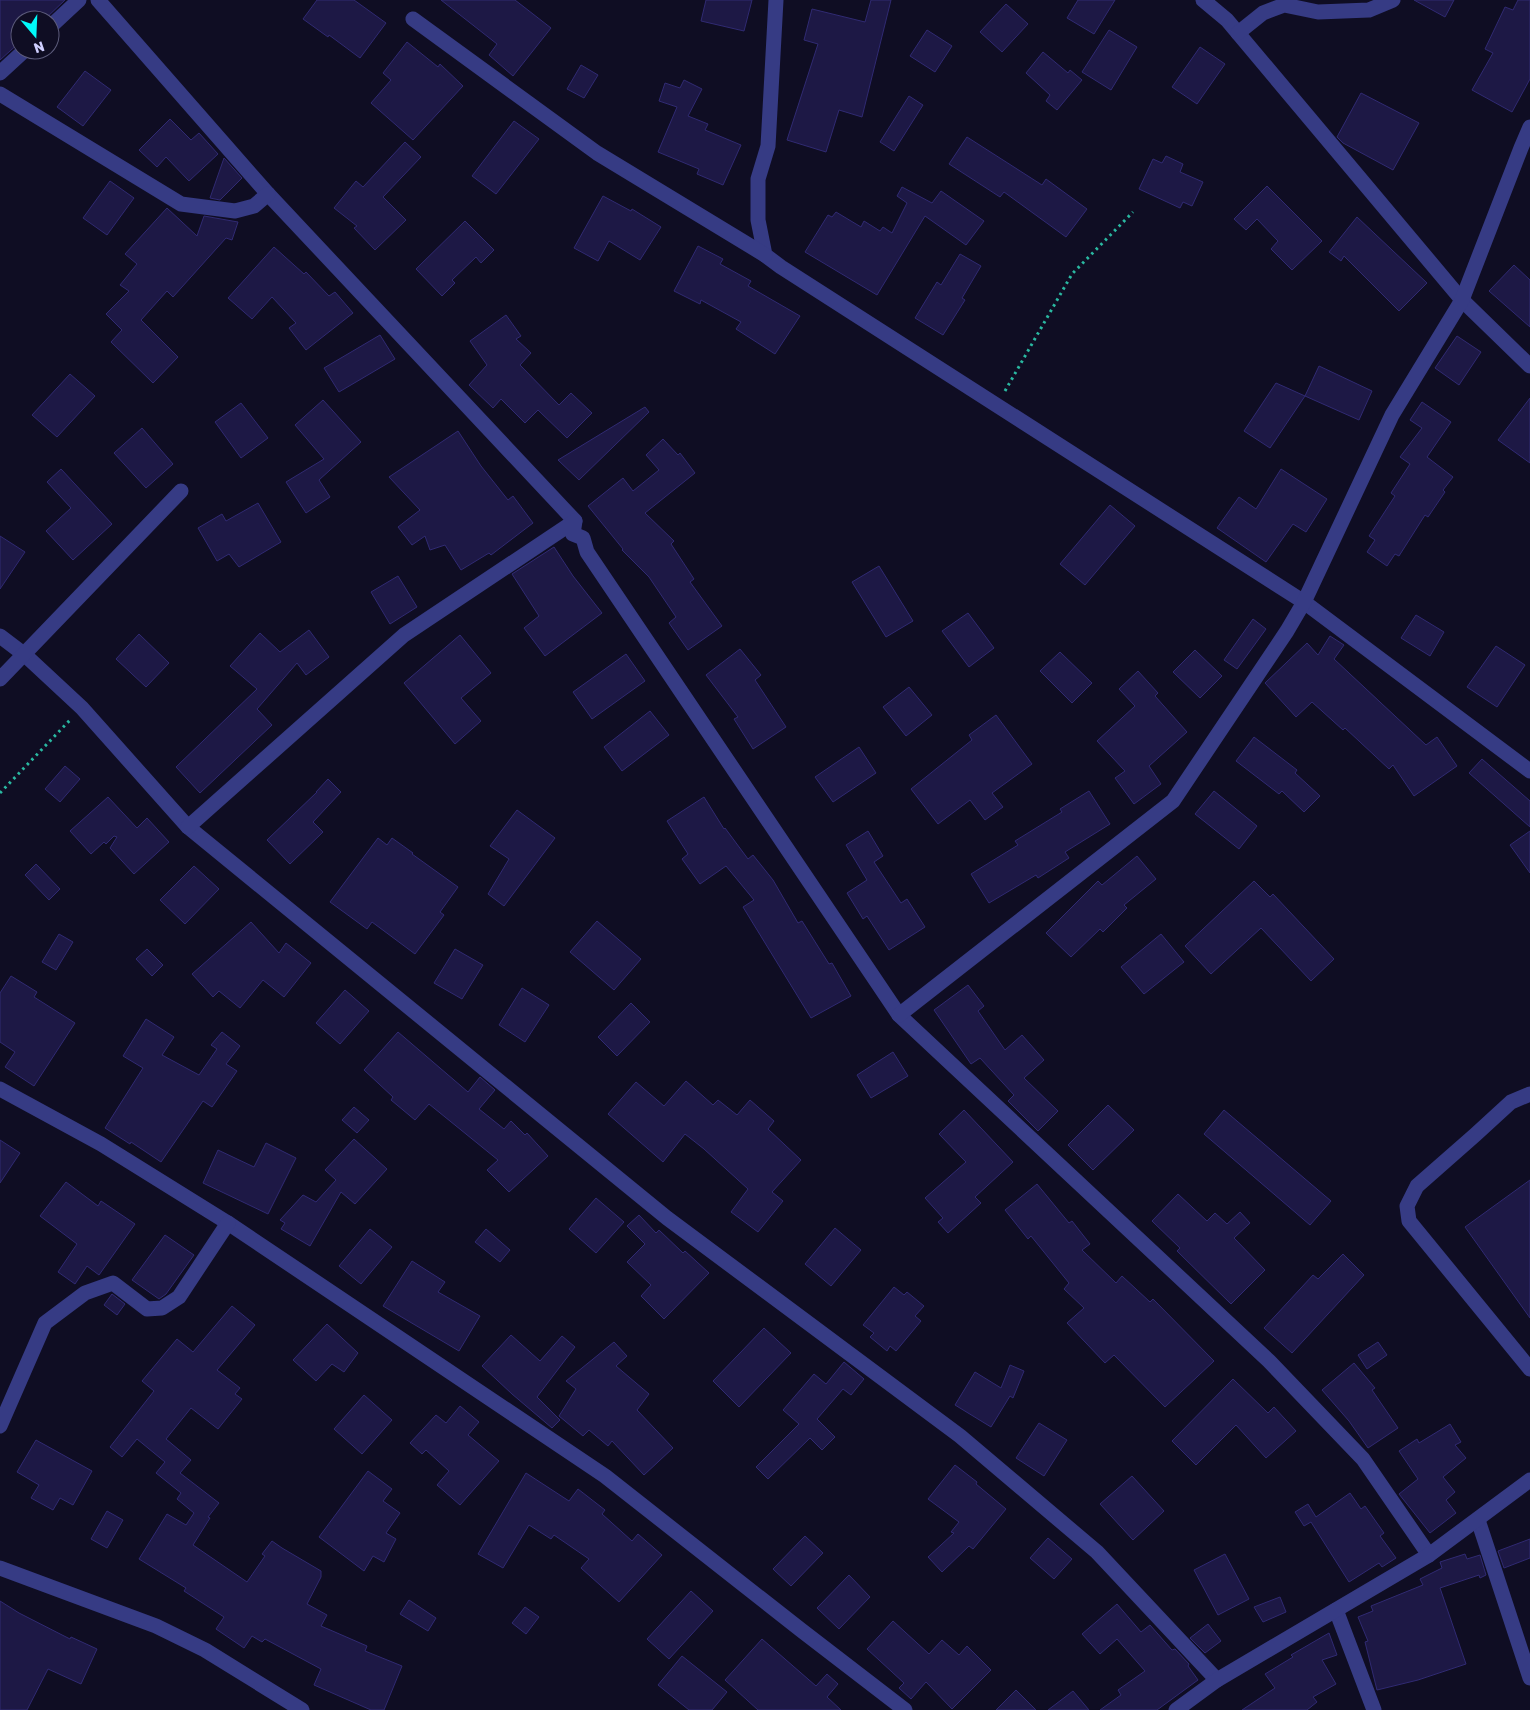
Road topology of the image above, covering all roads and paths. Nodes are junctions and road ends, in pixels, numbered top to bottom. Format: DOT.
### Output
graph roads {
  1 [pos="79,0"];
  2 [pos="98,0"];
  3 [pos="776,0"];
  4 [pos="1203,0"];
  5 [pos="1393,0"];
  6 [pos="60,18"];
  7 [pos="413,19"];
  8 [pos="1238,33"];
  9 [pos="14,60"];
  10 [pos="0,73"];
  11 [pos="0,94"];
  12 [pos="1530,127"];
  13 [pos="268,194"];
  14 [pos="1133,212"];
  15 [pos="764,255"];
  16 [pos="1462,300"];
  17 [pos="1530,366"];
  18 [pos="997,404"];
  19 [pos="181,491"];
  20 [pos="575,521"];
  21 [pos="1304,602"];
  22 [pos="0,636"];
  23 [pos="24,655"];
  24 [pos="0,679"];
  25 [pos="82,708"];
  26 [pos="1530,771"];
  27 [pos="0,793"];
  28 [pos="188,827"];
  29 [pos="899,1016"];
  30 [pos="0,1088"];
  31 [pos="1530,1094"];
  32 [pos="228,1223"];
  33 [pos="1530,1369"];
  34 [pos="0,1426"];
  35 [pos="1529,1484"];
  36 [pos="1478,1520"];
  37 [pos="1430,1555"];
  38 [pos="0,1568"];
  39 [pos="1336,1610"];
  40 [pos="1530,1678"];
  41 [pos="1217,1680"];
  42 [pos="302,1710"];
  43 [pos="905,1710"];
  44 [pos="1176,1710"];
  45 [pos="1374,1710"];
  1 -- 6 [label="street"];
  2 -- 13 [label="street"];
  3 -- 15 [label="street"];
  4 -- 8 [label="street"];
  5 -- 8 [label="street"];
  7 -- 15 [label="street"];
  8 -- 16 [label="street"];
  9 -- 10 [label="street"];
  11 -- 13 [label="street"];
  12 -- 16 [label="street"];
  13 -- 20 [label="street"];
  14 -- 18 [label="path"];
  15 -- 18 [label="street"];
  16 -- 17 [label="street"];
  16 -- 21 [label="street"];
  18 -- 21 [label="street"];
  19 -- 23 [label="street"];
  20 -- 28 [label="street"];
  20 -- 29 [label="street"];
  21 -- 26 [label="street"];
  21 -- 29 [label="street"];
  22 -- 23 [label="street"];
  23 -- 24 [label="street"];
  23 -- 25 [label="street"];
  25 -- 27 [label="path"];
  25 -- 28 [label="street"];
  28 -- 41 [label="street"];
  29 -- 37 [label="street"];
  30 -- 32 [label="street"];
  31 -- 33 [label="street"];
  32 -- 34 [label="street"];
  32 -- 43 [label="street"];
  35 -- 36 [label="street"];
  36 -- 37 [label="street"];
  36 -- 40 [label="street"];
  37 -- 39 [label="street"];
  38 -- 42 [label="street"];
  39 -- 41 [label="street"];
  39 -- 45 [label="street"];
  41 -- 44 [label="street"];
}
